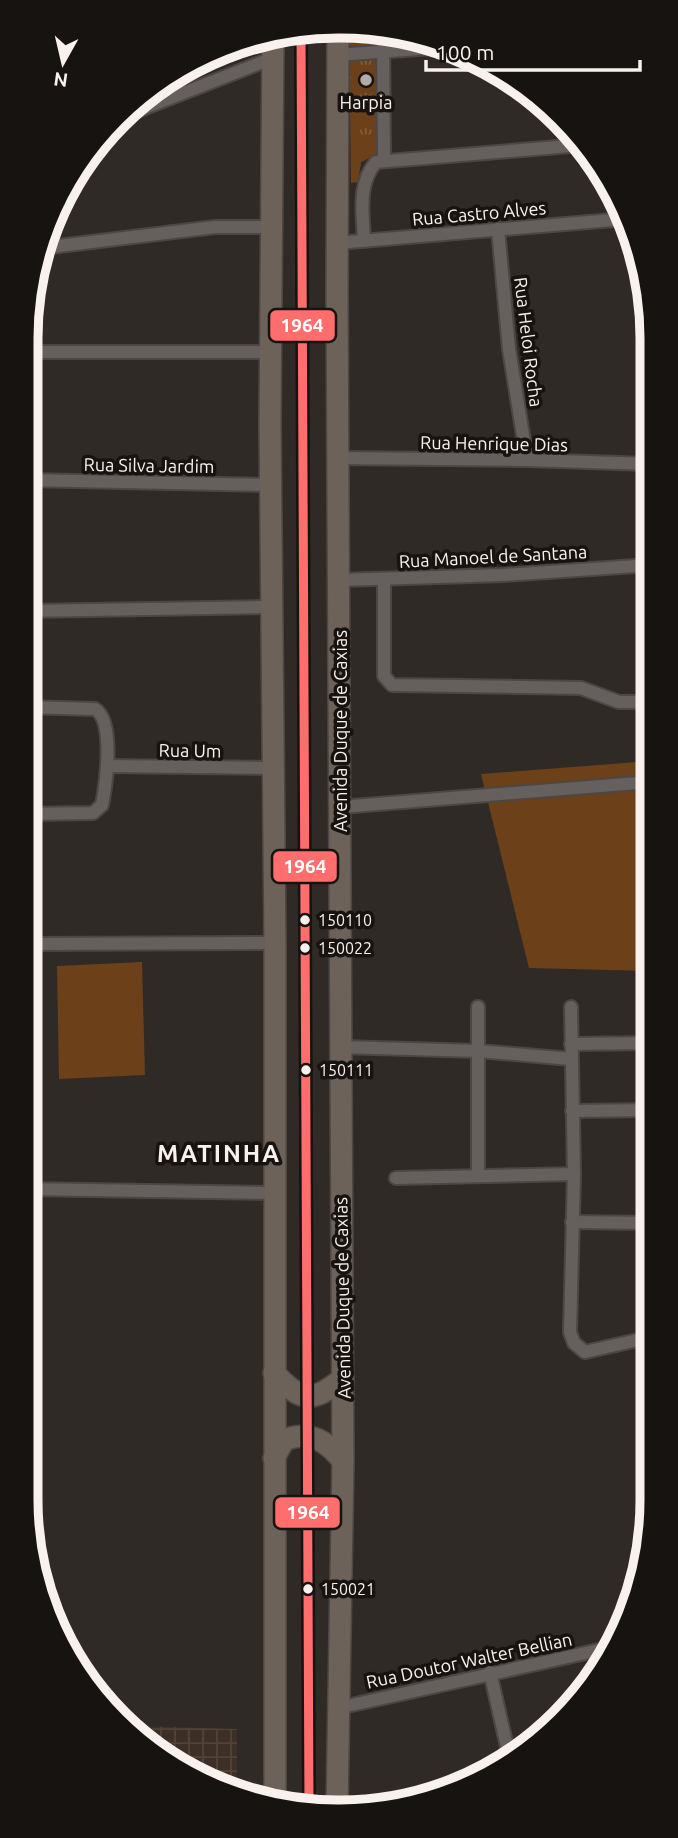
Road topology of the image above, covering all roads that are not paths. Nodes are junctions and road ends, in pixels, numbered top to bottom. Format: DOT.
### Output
graph roads {
  1 [pos="338,38"];
  2 [pos="383,42"];
  3 [pos="273,48"];
  4 [pos="416,49"];
  5 [pos="383,51"];
  6 [pos="338,55"];
  7 [pos="151,105"];
  8 [pos="569,146"];
  9 [pos="384,160"];
  10 [pos="615,220"];
  11 [pos="271,227"];
  12 [pos="498,229"];
  13 [pos="364,241"];
  14 [pos="337,243"];
  15 [pos="53,247"];
  16 [pos="38,352"];
  17 [pos="271,352"];
  18 [pos="339,458"];
  19 [pos="527,460"];
  20 [pos="640,464"];
  21 [pos="38,480"];
  22 [pos="271,485"];
  23 [pos="640,566"];
  24 [pos="384,579"];
  25 [pos="339,580"];
  26 [pos="272,607"];
  27 [pos="38,611"];
  28 [pos="640,702"];
  29 [pos="38,707"];
  30 [pos="107,766"];
  31 [pos="273,768"];
  32 [pos="640,783"];
  33 [pos="341,807"];
  34 [pos="38,814"];
  35 [pos="275,943"];
  36 [pos="38,944"];
  37 [pos="478,1007"];
  38 [pos="571,1007"];
  39 [pos="640,1043"];
  40 [pos="571,1044"];
  41 [pos="340,1047"];
  42 [pos="479,1051"];
  43 [pos="571,1059"];
  44 [pos="640,1110"];
  45 [pos="572,1111"];
  46 [pos="574,1174"];
  47 [pos="478,1175"];
  48 [pos="396,1178"];
  49 [pos="38,1189"];
  50 [pos="275,1193"];
  51 [pos="572,1222"];
  52 [pos="640,1223"];
  53 [pos="640,1340"];
  54 [pos="274,1373"];
  55 [pos="343,1378"];
  56 [pos="274,1458"];
  57 [pos="344,1461"];
  58 [pos="598,1650"];
  59 [pos="490,1672"];
  60 [pos="338,1708"];
  61 [pos="507,1748"];
  62 [pos="275,1793"];
  63 [pos="337,1800"];
  1 -- 6 [label="highway, Avenida Duque de Caxias"];
  2 -- 5 [label="street"];
  3 -- 7 [label="street"];
  3 -- 11 [label="highway"];
  4 -- 5 [label="street"];
  5 -- 6 [label="street"];
  5 -- 9 [label="street"];
  6 -- 14 [label="highway, Avenida Duque de Caxias"];
  8 -- 9 [label="street"];
  9 -- 13 [label="street"];
  10 -- 12 [label="street, Rua Castro Alves"];
  11 -- 15 [label="street"];
  11 -- 17 [label="highway"];
  12 -- 13 [label="street, Rua Castro Alves"];
  12 -- 19 [label="street, Rua Heloi Rocha"];
  13 -- 14 [label="street, Rua Castro Alves"];
  14 -- 18 [label="highway, Avenida Duque de Caxias"];
  16 -- 17 [label="street"];
  17 -- 22 [label="highway"];
  18 -- 19 [label="street, Rua Henrique Dias"];
  18 -- 25 [label="highway, Avenida Duque de Caxias"];
  19 -- 20 [label="street, Rua Henrique Dias"];
  21 -- 22 [label="street, Rua Silva Jardim"];
  22 -- 26 [label="highway"];
  23 -- 24 [label="street, Rua Manoel de Santana"];
  24 -- 25 [label="street, Rua Manoel de Santana"];
  24 -- 28 [label="street"];
  25 -- 33 [label="highway, Avenida Duque de Caxias"];
  26 -- 27 [label="street"];
  26 -- 31 [label="highway"];
  29 -- 30 [label="street"];
  30 -- 31 [label="street, Rua Um"];
  30 -- 34 [label="street"];
  31 -- 35 [label="highway"];
  32 -- 33 [label="street"];
  33 -- 41 [label="highway, Avenida Duque de Caxias"];
  35 -- 36 [label="street"];
  35 -- 50 [label="highway"];
  37 -- 42 [label="street"];
  38 -- 40 [label="street"];
  39 -- 40 [label="street"];
  40 -- 43 [label="street"];
  41 -- 42 [label="street"];
  41 -- 55 [label="highway, Avenida Duque de Caxias"];
  42 -- 43 [label="street"];
  42 -- 47 [label="street"];
  43 -- 45 [label="street"];
  44 -- 45 [label="street"];
  45 -- 46 [label="street"];
  46 -- 47 [label="street"];
  46 -- 51 [label="street"];
  47 -- 48 [label="street"];
  49 -- 50 [label="street"];
  50 -- 54 [label="highway"];
  51 -- 52 [label="street"];
  51 -- 53 [label="street"];
  54 -- 55 [label="highway"];
  54 -- 56 [label="highway"];
  55 -- 57 [label="highway, Avenida Duque de Caxias"];
  56 -- 57 [label="highway"];
  56 -- 62 [label="highway"];
  57 -- 60 [label="highway, Avenida Duque de Caxias"];
  58 -- 59 [label="street, Rua Doutor Walter Bellian"];
  59 -- 60 [label="street, Rua Doutor Walter Bellian"];
  59 -- 61 [label="street"];
  60 -- 63 [label="highway, Avenida Duque de Caxias"];
}
